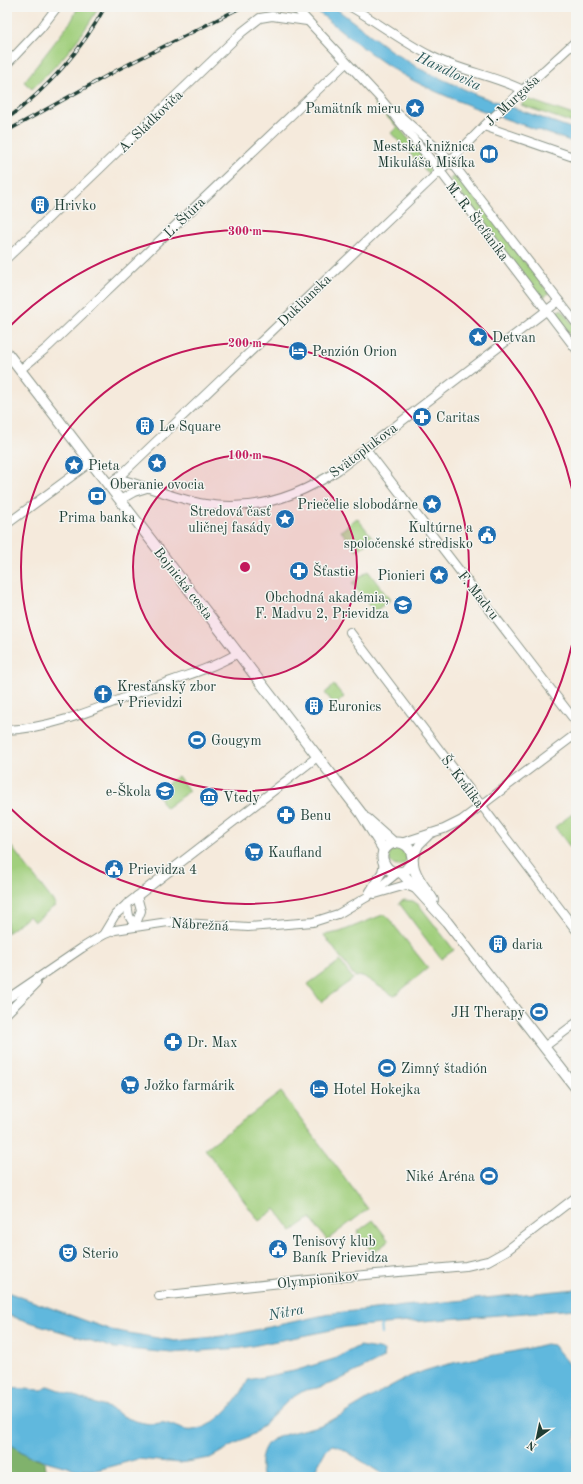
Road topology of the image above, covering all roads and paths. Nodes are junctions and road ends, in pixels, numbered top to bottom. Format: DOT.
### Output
graph roads {
  1 [pos="57,7"];
  2 [pos="295,7"];
  3 [pos="351,7"];
  4 [pos="307,21"];
  5 [pos="576,41"];
  6 [pos="346,63"];
  7 [pos="7,64"];
  8 [pos="523,90"];
  9 [pos="380,98"];
  10 [pos="487,123"];
  11 [pos="576,158"];
  12 [pos="450,160"];
  13 [pos="440,171"];
  14 [pos="7,258"];
  15 [pos="559,301"];
  16 [pos="546,310"];
  17 [pos="576,323"];
  18 [pos="576,350"];
  19 [pos="7,353"];
  20 [pos="20,370"];
  21 [pos="366,449"];
  22 [pos="91,462"];
  23 [pos="117,478"];
  24 [pos="108,485"];
  25 [pos="150,488"];
  26 [pos="120,500"];
  27 [pos="7,524"];
  28 [pos="350,632"];
  29 [pos="238,653"];
  30 [pos="576,722"];
  31 [pos="7,730"];
  32 [pos="576,734"];
  33 [pos="317,756"];
  34 [pos="483,806"];
  35 [pos="361,813"];
  36 [pos="432,833"];
  37 [pos="398,843"];
  38 [pos="384,850"];
  39 [pos="412,861"];
  40 [pos="384,863"];
  41 [pos="399,872"];
  42 [pos="417,889"];
  43 [pos="137,896"];
  44 [pos="367,897"];
  45 [pos="127,904"];
  46 [pos="447,922"];
  47 [pos="135,926"];
  48 [pos="576,930"];
  49 [pos="103,935"];
  50 [pos="41,977"];
  51 [pos="7,999"];
  52 [pos="7,1014"];
  53 [pos="576,1023"];
  54 [pos="544,1047"];
  55 [pos="576,1088"];
  56 [pos="576,1197"];
  57 [pos="159,1296"];
  1 -- 7 [label="street"];
  2 -- 4 [label="street"];
  3 -- 8 [label="street"];
  4 -- 6 [label="street"];
  4 -- 14 [label="street, A. Sládkoviča"];
  5 -- 8 [label="street, J. Murgaša"];
  6 -- 9 [label="street"];
  6 -- 20 [label="street, Ľ. Štúra"];
  8 -- 10 [label="street, J. Murgaša"];
  9 -- 12 [label="street"];
  9 -- 13 [label="street"];
  10 -- 11 [label="street"];
  10 -- 12 [label="street, J. Murgaša"];
  12 -- 13 [label="street, M. R. Štefánika"];
  12 -- 15 [label="street, M. R. Štefánika"];
  13 -- 16 [label="street, M. R. Štefánika"];
  13 -- 23 [label="street, Duklianska"];
  15 -- 16 [label="street"];
  15 -- 17 [label="street, M. R. Štefánika"];
  16 -- 18 [label="street, M. R. Štefánika"];
  16 -- 21 [label="street, Svätoplukova"];
  19 -- 20 [label="street, Bojnická cesta"];
  20 -- 22 [label="street, Bojnická cesta"];
  21 -- 25 [label="street, Svätoplukova"];
  21 -- 30 [label="street, F. Madvu"];
  22 -- 24 [label="street, Bojnická cesta"];
  22 -- 27 [label="street"];
  23 -- 24 [label="street"];
  23 -- 25 [label="street, Svätoplukova"];
  24 -- 26 [label="street, Bojnická cesta"];
  25 -- 26 [label="street"];
  26 -- 29 [label="street, Bojnická cesta"];
  28 -- 34 [label="street, Š. Králika"];
  29 -- 31 [label="street"];
  29 -- 33 [label="street, Bojnická cesta"];
  32 -- 34 [label="street"];
  33 -- 35 [label="street, Bojnická cesta"];
  33 -- 43 [label="street"];
  34 -- 36 [label="street"];
  34 -- 48 [label="street, Š. Králika"];
  35 -- 37 [label="street, Bojnická cesta"];
  35 -- 38 [label="street, Bojnická cesta"];
  36 -- 37 [label="street"];
  36 -- 39 [label="street"];
  37 -- 38 [label="street"];
  37 -- 39 [label="street, Bojnická cesta"];
  38 -- 40 [label="street"];
  39 -- 41 [label="street"];
  39 -- 46 [label="street, Bojnická cesta"];
  40 -- 41 [label="street, Bojnická cesta"];
  40 -- 44 [label="street, Nábrežná"];
  41 -- 42 [label="street, Bojnická cesta"];
  41 -- 44 [label="street, Nábrežná"];
  42 -- 44 [label="street, Nábrežná"];
  42 -- 46 [label="street, Bojnická cesta"];
  43 -- 45 [label="street"];
  43 -- 47 [label="street"];
  44 -- 47 [label="street, Nábrežná"];
  45 -- 47 [label="street"];
  45 -- 49 [label="street"];
  46 -- 54 [label="street, Bojnická cesta"];
  47 -- 49 [label="street, Nábrežná"];
  49 -- 50 [label="street, Nábrežná"];
  50 -- 51 [label="street, Nábrežná"];
  50 -- 52 [label="street, Nábrežná"];
  53 -- 54 [label="street"];
  54 -- 55 [label="street, Bojnická cesta"];
  56 -- 57 [label="street, Olympionikov"];
}
